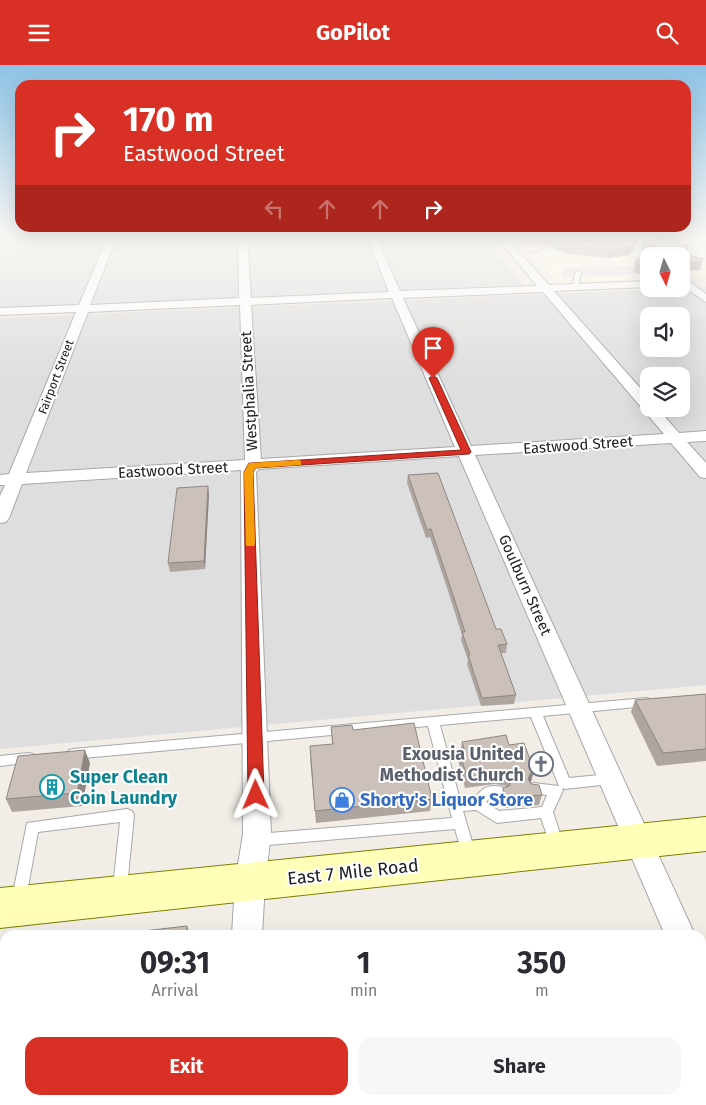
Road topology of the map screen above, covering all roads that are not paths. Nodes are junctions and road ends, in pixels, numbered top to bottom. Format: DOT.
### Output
graph roads {
  1 [pos="93,285"];
  2 [pos="243,285"];
  3 [pos="392,285"];
  4 [pos="543,285"];
  5 [pos="636,285"];
  6 [pos="575,287"];
  7 [pos="690,287"];
  8 [pos="546,288"];
  9 [pos="396,295"];
  10 [pos="706,299"];
  11 [pos="244,302"];
  12 [pos="83,309"];
  13 [pos="0,312"];
  14 [pos="640,398"];
  15 [pos="657,417"];
  16 [pos="706,436"];
  17 [pos="676,438"];
  18 [pos="466,452"];
  19 [pos="252,465"];
  20 [pos="706,473"];
  21 [pos="8,480"];
  22 [pos="0,518"];
  23 [pos="660,701"];
  24 [pos="579,708"];
  25 [pos="535,712"];
  26 [pos="433,721"];
  27 [pos="255,737"];
  28 [pos="60,755"];
  29 [pos="40,757"];
  30 [pos="0,761"];
  31 [pos="610,779"];
  32 [pos="560,787"];
  33 [pos="534,789"];
  34 [pos="500,792"];
  35 [pos="478,804"];
  36 [pos="455,806"];
  37 [pos="546,811"];
  38 [pos="460,823"];
  39 [pos="706,834"];
  40 [pos="257,840"];
  41 [pos="638,842"];
  42 [pos="559,850"];
  43 [pos="470,860"];
  44 [pos="250,883"];
  45 [pos="120,896"];
  46 [pos="9,907"];
  47 [pos="248,930"];
  48 [pos="678,930"];
  1 -- 12 [label="street, Fairport Street"];
  2 -- 11 [label="street, Westphalia Street"];
  3 -- 9 [label="street, Goulburn Street"];
  4 -- 8 [label="street"];
  5 -- 6 [label="street"];
  6 -- 8 [label="street"];
  7 -- 10 [label="street"];
  8 -- 9 [label="street"];
  8 -- 14 [label="street"];
  9 -- 11 [label="street"];
  9 -- 18 [label="street, Goulburn Street"];
  11 -- 12 [label="street"];
  11 -- 19 [label="street, Westphalia Street"];
  12 -- 13 [label="street"];
  12 -- 21 [label="street, Fairport Street"];
  15 -- 17 [label="street"];
  16 -- 17 [label="street, Eastwood Street"];
  17 -- 18 [label="street, Eastwood Street"];
  17 -- 20 [label="street"];
  18 -- 19 [label="street, Eastwood Street"];
  18 -- 24 [label="street, Goulburn Street"];
  19 -- 21 [label="street, Eastwood Street"];
  19 -- 27 [label="street, Westphalia Street"];
  21 -- 22 [label="street, Fairport Street"];
  23 -- 24 [label="lane"];
  24 -- 25 [label="lane"];
  24 -- 31 [label="street, Goulburn Street"];
  25 -- 26 [label="lane"];
  25 -- 32 [label="lane"];
  26 -- 27 [label="lane"];
  26 -- 36 [label="lane"];
  27 -- 28 [label="lane"];
  27 -- 40 [label="street, Westphalia Street"];
  29 -- 30 [label="lane"];
  31 -- 32 [label="lane"];
  31 -- 41 [label="street, Goulburn Street"];
  32 -- 33 [label="lane"];
  32 -- 37 [label="lane"];
  34 -- 35 [label="lane"];
  35 -- 36 [label="lane"];
  35 -- 37 [label="lane"];
  36 -- 38 [label="lane"];
  37 -- 42 [label="lane"];
  38 -- 40 [label="lane"];
  38 -- 43 [label="lane"];
  39 -- 41 [label="street, East 7 Mile Road"];
  40 -- 44 [label="street, Westphalia Street"];
  41 -- 42 [label="street, East 7 Mile Road"];
  41 -- 48 [label="street, Goulburn Street"];
  42 -- 43 [label="street, East 7 Mile Road"];
  43 -- 44 [label="street, East 7 Mile Road"];
  44 -- 45 [label="street, East 7 Mile Road"];
  44 -- 47 [label="street, Westphalia Street"];
  45 -- 46 [label="street, East 7 Mile Road"];
  45 -- 46 [label="lane"];
}
